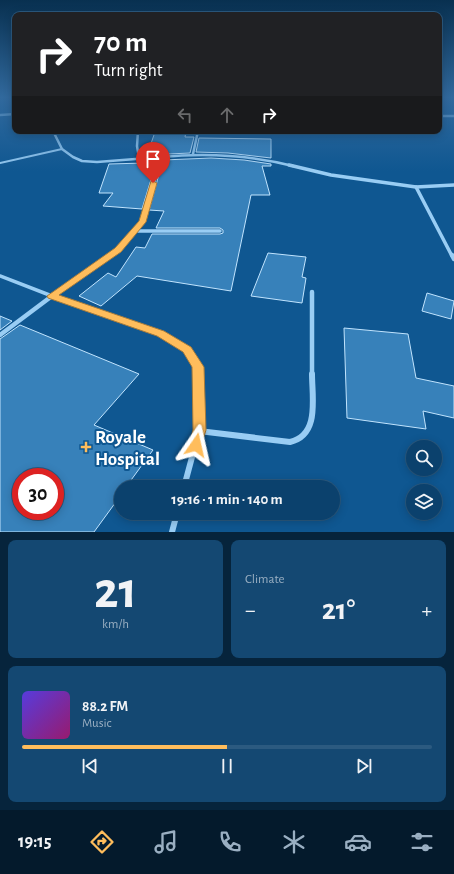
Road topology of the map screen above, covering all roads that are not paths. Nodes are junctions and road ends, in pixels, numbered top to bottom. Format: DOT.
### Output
graph roads {
  1 [pos="55,134"];
  2 [pos="138,134"];
  3 [pos="197,134"];
  4 [pos="62,148"];
  5 [pos="193,154"];
  6 [pos="161,157"];
  7 [pos="139,158"];
  8 [pos="0,163"];
  9 [pos="454,185"];
  10 [pos="416,187"];
  11 [pos="135,231"];
  12 [pos="220,231"];
  13 [pos="454,259"];
  14 [pos="0,276"];
  15 [pos="312,292"];
  16 [pos="52,296"];
  17 [pos="0,335"];
  18 [pos="200,430"];
  19 [pos="186,480"];
  20 [pos="175,520"];
  21 [pos="172,532"];
  1 -- 4 [label="street"];
  2 -- 7 [label="street"];
  3 -- 5 [label="street"];
  4 -- 7 [label="street"];
  4 -- 8 [label="lane"];
  5 -- 6 [label="street"];
  5 -- 10 [label="street"];
  6 -- 7 [label="street"];
  6 -- 11 [label="street"];
  9 -- 10 [label="street"];
  10 -- 13 [label="street"];
  11 -- 12 [label="street"];
  11 -- 16 [label="street"];
  14 -- 16 [label="lane"];
  15 -- 18 [label="street"];
  16 -- 17 [label="street"];
  16 -- 18 [label="street"];
  18 -- 19 [label="street"];
  20 -- 21 [label="street"];
}
